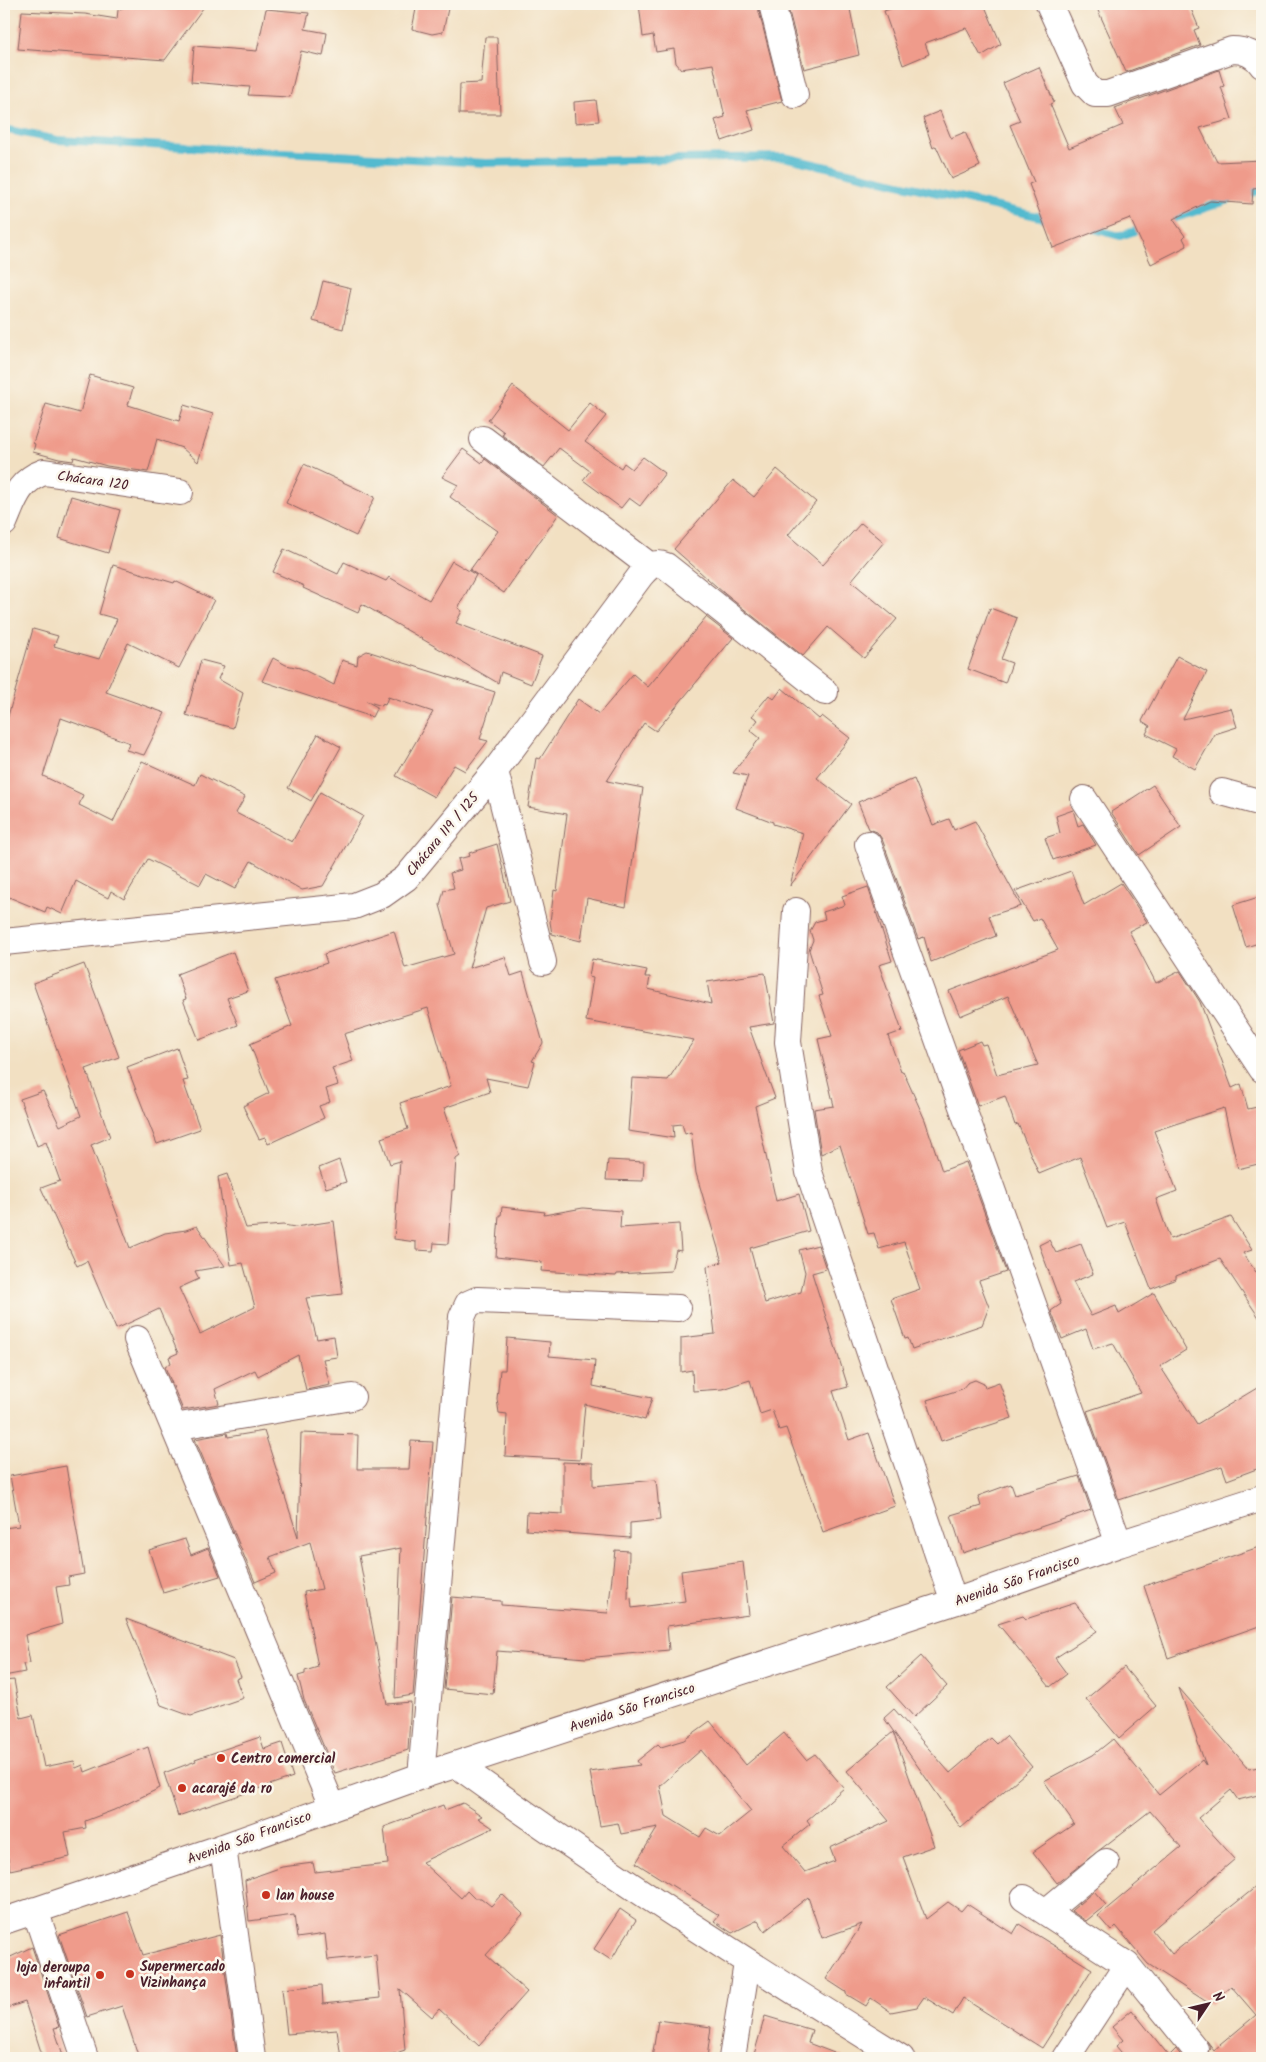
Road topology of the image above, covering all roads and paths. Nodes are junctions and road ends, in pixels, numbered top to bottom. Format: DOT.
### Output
graph roads {
  1 [pos="772,4"];
  2 [pos="1049,4"];
  3 [pos="1262,65"];
  4 [pos="795,95"];
  5 [pos="483,439"];
  6 [pos="180,492"];
  7 [pos="4,523"];
  8 [pos="654,564"];
  9 [pos="825,692"];
  10 [pos="495,771"];
  11 [pos="1222,792"];
  12 [pos="1084,799"];
  13 [pos="1262,803"];
  14 [pos="868,844"];
  15 [pos="796,911"];
  16 [pos="4,942"];
  17 [pos="543,962"];
  18 [pos="1262,1069"];
  19 [pos="678,1308"];
  20 [pos="137,1339"];
  21 [pos="352,1397"];
  22 [pos="174,1427"];
  23 [pos="1262,1498"];
  24 [pos="1119,1544"];
  25 [pos="954,1602"];
  26 [pos="457,1765"];
  27 [pos="421,1776"];
  28 [pos="332,1806"];
  29 [pos="223,1847"];
  30 [pos="1106,1862"];
  31 [pos="1024,1898"];
  32 [pos="35,1910"];
  33 [pos="1047,1911"];
  34 [pos="4,1921"];
  35 [pos="747,1962"];
  36 [pos="1127,1965"];
  37 [pos="1195,2050"];
  38 [pos="85,2058"];
  39 [pos="252,2058"];
  40 [pos="732,2058"];
  41 [pos="901,2058"];
  42 [pos="1066,2058"];
  1 -- 4 [label="street"];
  2 -- 3 [label="street"];
  5 -- 8 [label="street"];
  6 -- 7 [label="street, Chácara 120"];
  8 -- 9 [label="street"];
  8 -- 10 [label="street, Chácara 119 / 125"];
  10 -- 16 [label="street, Chácara 119 / 125"];
  10 -- 17 [label="street"];
  11 -- 13 [label="street"];
  12 -- 18 [label="street"];
  14 -- 24 [label="street"];
  15 -- 25 [label="street"];
  19 -- 27 [label="street"];
  20 -- 22 [label="street"];
  21 -- 22 [label="street"];
  22 -- 28 [label="street"];
  23 -- 24 [label="street, Avenida São Francisco"];
  24 -- 25 [label="street, Avenida São Francisco"];
  25 -- 26 [label="street, Avenida São Francisco"];
  26 -- 27 [label="street, Avenida São Francisco"];
  26 -- 35 [label="street"];
  27 -- 28 [label="street, Avenida São Francisco"];
  28 -- 29 [label="street, Avenida São Francisco"];
  29 -- 32 [label="street, Avenida São Francisco"];
  29 -- 39 [label="street"];
  30 -- 33 [label="street"];
  31 -- 33 [label="street"];
  32 -- 34 [label="street, Avenida São Francisco"];
  32 -- 38 [label="street"];
  33 -- 36 [label="street"];
  35 -- 40 [label="street"];
  35 -- 41 [label="street"];
  36 -- 37 [label="street"];
  36 -- 42 [label="street"];
}
